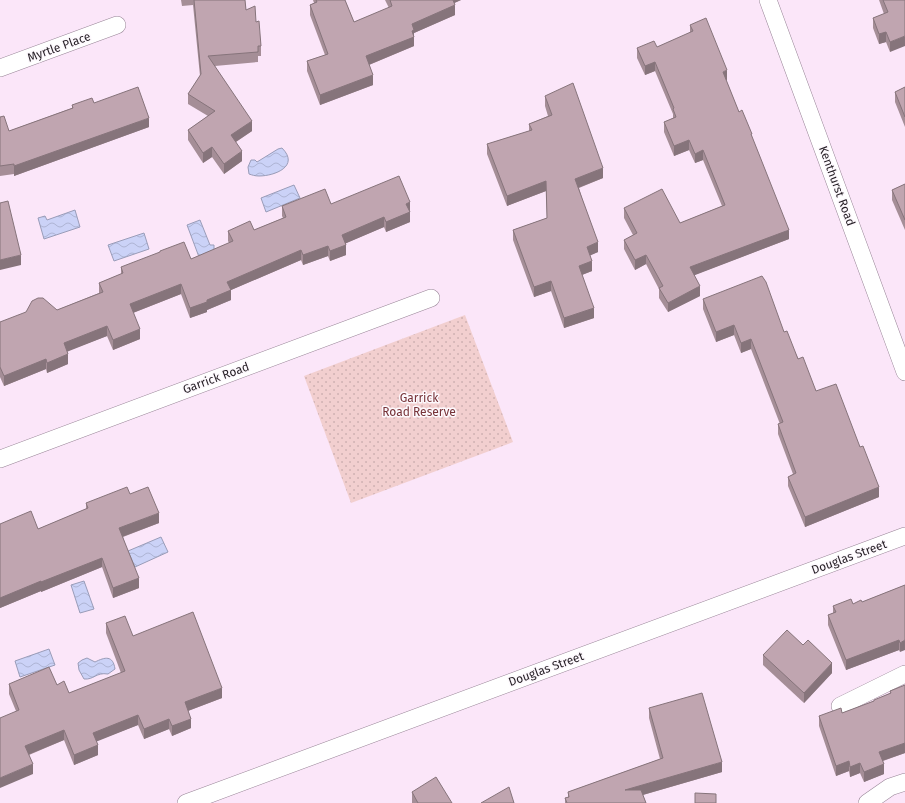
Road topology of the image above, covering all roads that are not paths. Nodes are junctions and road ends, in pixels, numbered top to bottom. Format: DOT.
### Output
graph roads {
  1 [pos="768,0"];
  2 [pos="117,25"];
  3 [pos="0,68"];
  4 [pos="431,298"];
  5 [pos="898,330"];
  6 [pos="905,372"];
  7 [pos="0,459"];
  8 [pos="905,536"];
  9 [pos="905,674"];
  10 [pos="840,706"];
  11 [pos="905,782"];
  12 [pos="186,803"];
  13 [pos="867,803"];
  1 -- 5 [label="street, Kenthurst Road"];
  2 -- 3 [label="street, Myrtle Place"];
  4 -- 7 [label="street, Garrick Road"];
  5 -- 6 [label="street, Kenthurst Road"];
  8 -- 12 [label="street, Douglas Street"];
  9 -- 10 [label="street"];
  11 -- 13 [label="street"];
}
